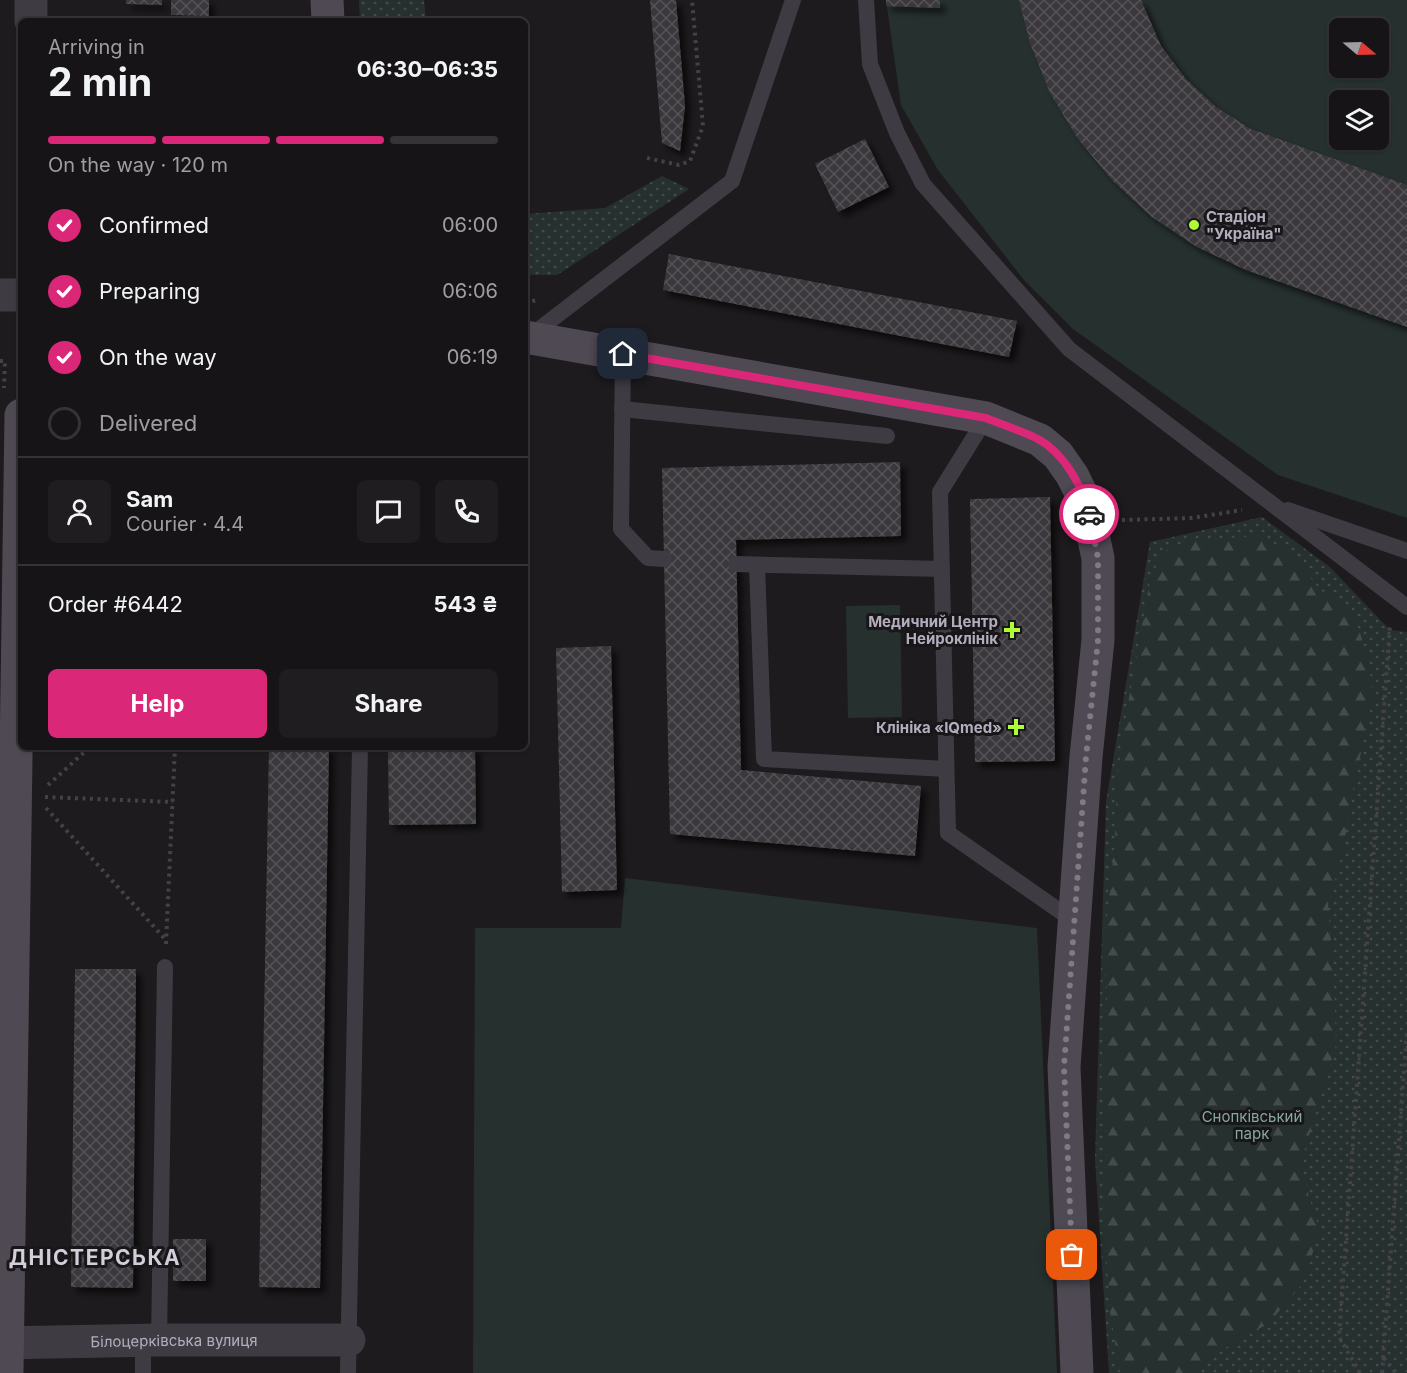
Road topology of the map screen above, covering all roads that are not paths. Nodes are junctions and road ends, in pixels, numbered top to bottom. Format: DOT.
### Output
graph roads {
  1 [pos="32,0"];
  2 [pos="327,0"];
  3 [pos="793,0"];
  4 [pos="866,0"];
  5 [pos="31,18"];
  6 [pos="328,18"];
  7 [pos="0,295"];
  8 [pos="18,295"];
  9 [pos="528,337"];
  10 [pos="528,338"];
  11 [pos="623,354"];
  12 [pos="622,409"];
  13 [pos="986,418"];
  14 [pos="18,433"];
  15 [pos="887,436"];
  16 [pos="10,478"];
  17 [pos="1273,505"];
  18 [pos="1407,551"];
  19 [pos="664,559"];
  20 [pos="736,564"];
  21 [pos="757,565"];
  22 [pos="942,569"];
  23 [pos="1407,607"];
  24 [pos="360,750"];
  25 [pos="946,769"];
  26 [pos="1074,921"];
  27 [pos="165,967"];
  28 [pos="151,1340"];
  29 [pos="349,1340"];
  30 [pos="5,1353"];
  31 [pos="143,1373"];
  32 [pos="348,1373"];
  33 [pos="1077,1373"];
  1 -- 5 [label="street"];
  2 -- 6 [label="street"];
  3 -- 9 [label="lane"];
  4 -- 17 [label="lane"];
  7 -- 8 [label="street"];
  10 -- 11 [label="street"];
  11 -- 12 [label="lane"];
  11 -- 13 [label="street"];
  12 -- 15 [label="lane"];
  12 -- 19 [label="lane"];
  13 -- 22 [label="lane"];
  13 -- 26 [label="street"];
  14 -- 16 [label="street"];
  16 -- 30 [label="street"];
  17 -- 18 [label="lane"];
  17 -- 23 [label="lane"];
  20 -- 21 [label="lane"];
  21 -- 22 [label="lane"];
  21 -- 25 [label="lane"];
  22 -- 25 [label="lane"];
  24 -- 29 [label="lane"];
  25 -- 26 [label="lane"];
  26 -- 33 [label="street"];
  27 -- 28 [label="lane"];
  28 -- 29 [label="street, Білоцерківська вулиця"];
  28 -- 30 [label="street, Білоцерківська вулиця"];
  28 -- 31 [label="lane"];
  29 -- 32 [label="lane"];
}
